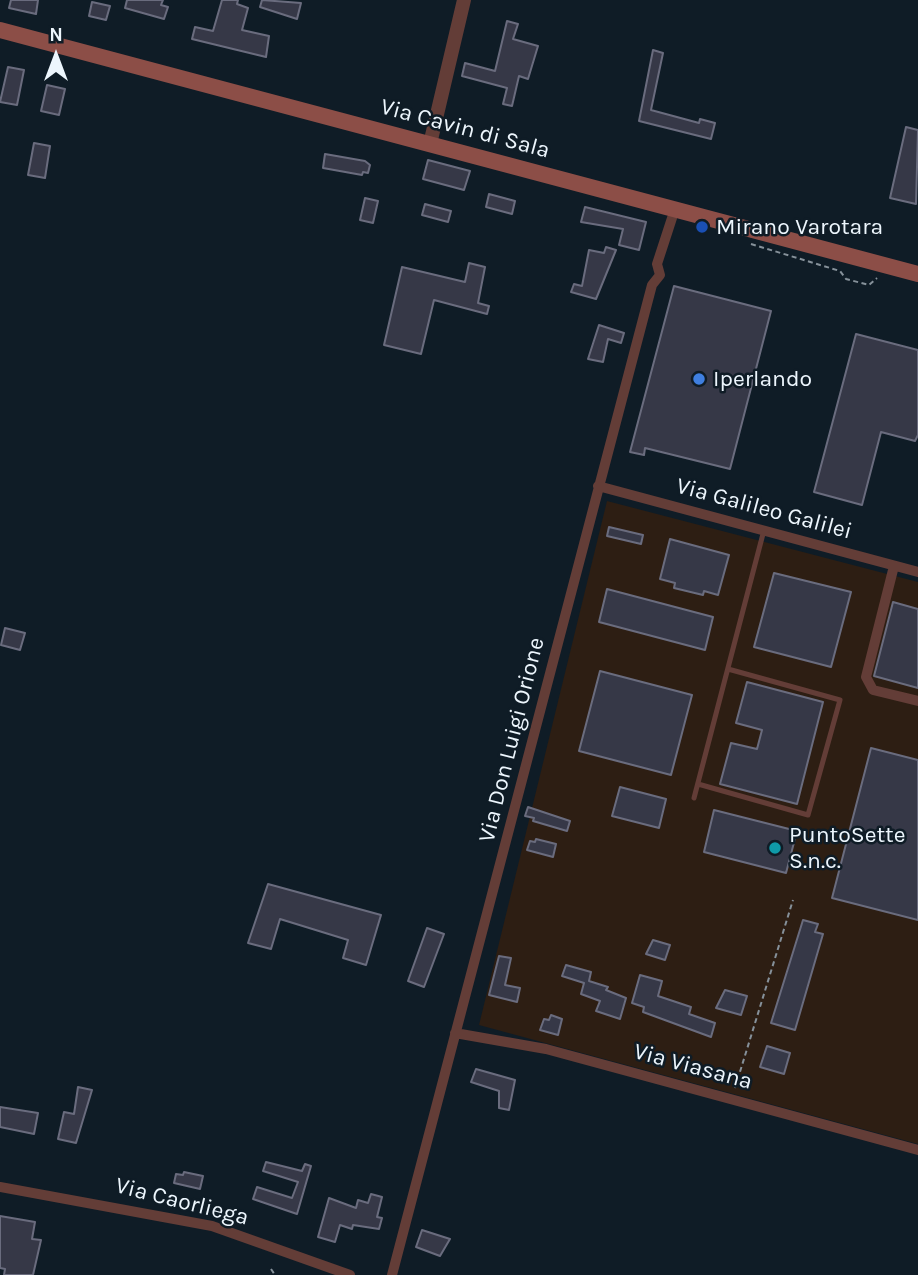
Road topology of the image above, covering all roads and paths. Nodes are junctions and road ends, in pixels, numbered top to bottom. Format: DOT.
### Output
graph roads {
  1 [pos="464,0"];
  2 [pos="0,30"];
  3 [pos="430,144"];
  4 [pos="672,218"];
  5 [pos="918,274"];
  6 [pos="598,486"];
  7 [pos="764,530"];
  8 [pos="894,566"];
  9 [pos="918,572"];
  10 [pos="728,670"];
  11 [pos="918,702"];
  12 [pos="698,784"];
  13 [pos="694,798"];
  14 [pos="793,900"];
  15 [pos="455,1033"];
  16 [pos="732,1099"];
  17 [pos="918,1150"];
  18 [pos="0,1187"];
  19 [pos="271,1269"];
  20 [pos="275,1275"];
  21 [pos="350,1275"];
  22 [pos="392,1275"];
  1 -- 3 [label="street"];
  2 -- 3 [label="main road, Via Cavin di Sala"];
  3 -- 5 [label="main road, Via Cavin di Sala"];
  4 -- 6 [label="street, Via Don Luigi Orione"];
  6 -- 7 [label="street, Via Galileo Galilei"];
  6 -- 15 [label="street, Via Don Luigi Orione"];
  7 -- 8 [label="street, Via Galileo Galilei"];
  7 -- 10 [label="lane"];
  8 -- 9 [label="street, Via Galileo Galilei"];
  8 -- 11 [label="street"];
  10 -- 12 [label="lane"];
  10 -- 12 [label="lane"];
  12 -- 13 [label="lane"];
  14 -- 16 [label="path"];
  15 -- 16 [label="street, Via Viasana"];
  15 -- 22 [label="street, Via Don Luigi Orione"];
  16 -- 17 [label="street, Via Viasana"];
  18 -- 21 [label="street, Via Caorliega"];
  19 -- 20 [label="path"];
}
